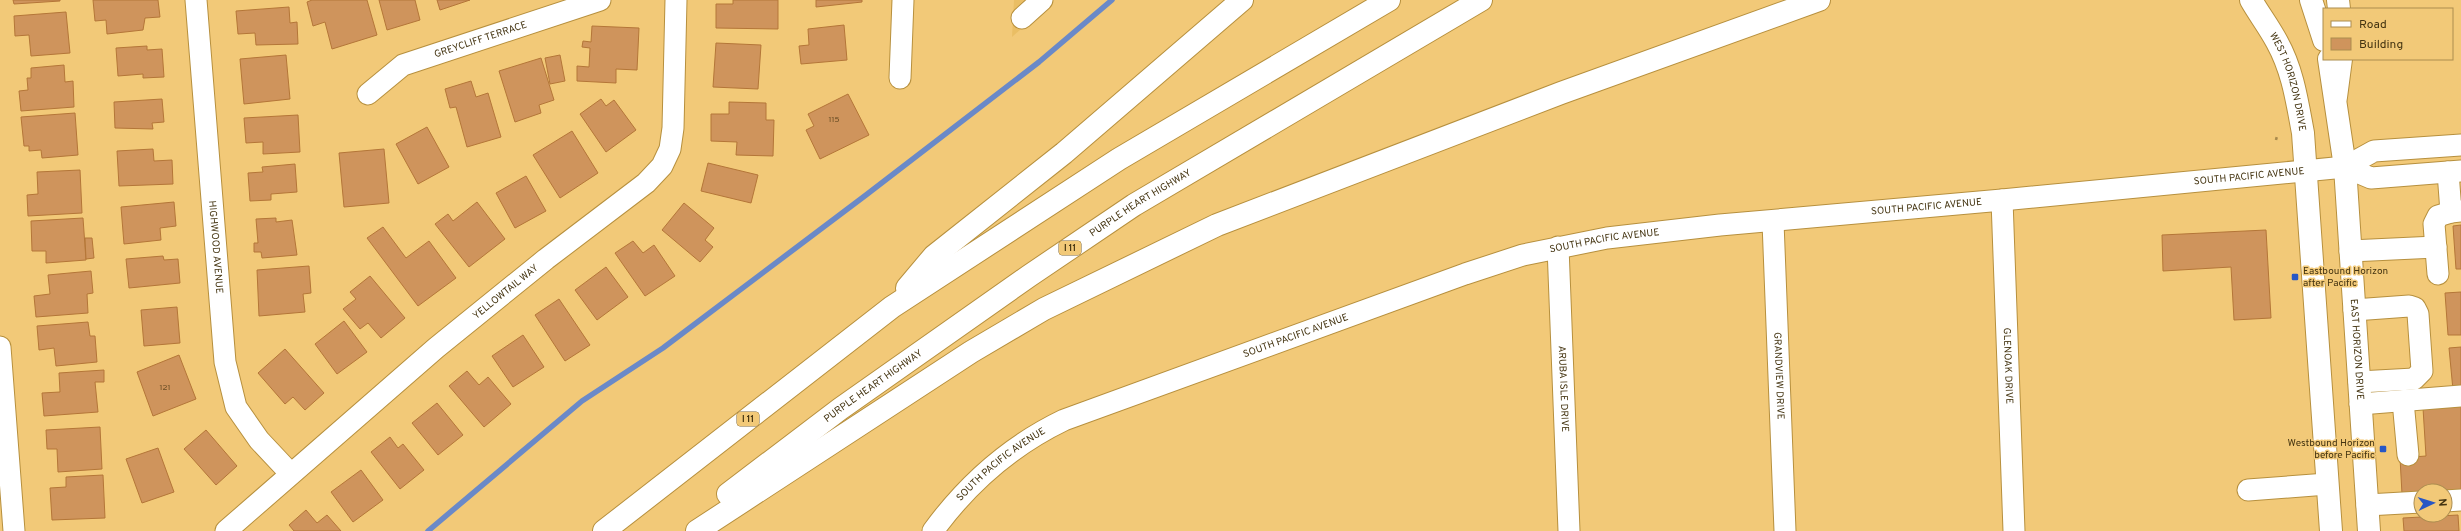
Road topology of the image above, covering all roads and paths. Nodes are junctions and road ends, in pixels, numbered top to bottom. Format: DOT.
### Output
graph roads {
  1 [pos="196,0"];
  2 [pos="600,0"];
  3 [pos="676,0"];
  4 [pos="903,0"];
  5 [pos="1042,0"];
  6 [pos="1242,0"];
  7 [pos="1389,0"];
  8 [pos="1481,0"];
  9 [pos="1819,0"];
  10 [pos="2251,0"];
  11 [pos="2311,0"];
  12 [pos="1022,18"];
  13 [pos="2323,37"];
  14 [pos="2329,60"];
  15 [pos="2341,60"];
  16 [pos="900,78"];
  17 [pos="368,94"];
  18 [pos="2336,97"];
  19 [pos="2461,145"];
  20 [pos="2345,167"];
  21 [pos="2305,171"];
  22 [pos="2455,171"];
  23 [pos="2002,200"];
  24 [pos="2456,211"];
  25 [pos="1774,222"];
  26 [pos="1558,247"];
  27 [pos="2436,247"];
  28 [pos="2350,251"];
  29 [pos="2438,274"];
  30 [pos="892,307"];
  31 [pos="2354,310"];
  32 [pos="0,347"];
  33 [pos="2359,382"];
  34 [pos="2461,396"];
  35 [pos="2403,401"];
  36 [pos="2360,404"];
  37 [pos="3,413"];
  38 [pos="2408,455"];
  39 [pos="290,473"];
  40 [pos="2327,484"];
  41 [pos="2248,490"];
  42 [pos="2413,502"];
  43 [pos="2367,505"];
  44 [pos="14,531"];
  45 [pos="226,531"];
  46 [pos="604,531"];
  47 [pos="682,531"];
  48 [pos="697,531"];
  49 [pos="933,531"];
  50 [pos="1569,531"];
  51 [pos="1785,531"];
  52 [pos="2014,531"];
  53 [pos="2331,531"];
  54 [pos="2369,531"];
  1 -- 39 [label="street, HIGHWOOD AVENUE"];
  2 -- 17 [label="street, GREYCLIFF TERRACE"];
  3 -- 39 [label="street, YELLOWTAIL WAY"];
  4 -- 16 [label="street"];
  5 -- 12 [label="street"];
  6 -- 30 [label="main road"];
  7 -- 30 [label="main road, I 11"];
  8 -- 47 [label="main road, PURPLE HEART HIGHWAY / I 11"];
  9 -- 48 [label="main road"];
  10 -- 21 [label="main road, WEST HORIZON DRIVE"];
  11 -- 13 [label="main road"];
  14 -- 18 [label="main road"];
  15 -- 18 [label="main road"];
  18 -- 20 [label="main road"];
  19 -- 20 [label="street, SOUTH PACIFIC AVENUE"];
  20 -- 21 [label="street, SOUTH PACIFIC AVENUE"];
  20 -- 22 [label="street, SOUTH PACIFIC AVENUE"];
  20 -- 28 [label="main road, EAST HORIZON DRIVE"];
  21 -- 23 [label="street, SOUTH PACIFIC AVENUE"];
  21 -- 40 [label="main road"];
  22 -- 24 [label="street"];
  23 -- 25 [label="street, SOUTH PACIFIC AVENUE"];
  23 -- 52 [label="street, GLENOAK DRIVE"];
  24 -- 27 [label="street"];
  25 -- 26 [label="street, SOUTH PACIFIC AVENUE"];
  25 -- 51 [label="street, GRANDVIEW DRIVE"];
  26 -- 49 [label="street, SOUTH PACIFIC AVENUE"];
  26 -- 50 [label="street, ARUBA ISLE DRIVE"];
  27 -- 28 [label="street"];
  27 -- 29 [label="street"];
  28 -- 31 [label="main road, EAST HORIZON DRIVE"];
  30 -- 46 [label="main road, I 11"];
  31 -- 33 [label="main road, EAST HORIZON DRIVE"];
  31 -- 33 [label="street"];
  32 -- 37 [label="street"];
  33 -- 36 [label="main road, EAST HORIZON DRIVE"];
  34 -- 35 [label="street"];
  35 -- 36 [label="street"];
  35 -- 38 [label="street"];
  36 -- 43 [label="main road, EAST HORIZON DRIVE"];
  37 -- 44 [label="street"];
  39 -- 45 [label="street, YELLOWTAIL WAY"];
  40 -- 41 [label="street"];
  40 -- 53 [label="main road"];
  42 -- 43 [label="street"];
  43 -- 54 [label="main road, EAST HORIZON DRIVE"];
}
